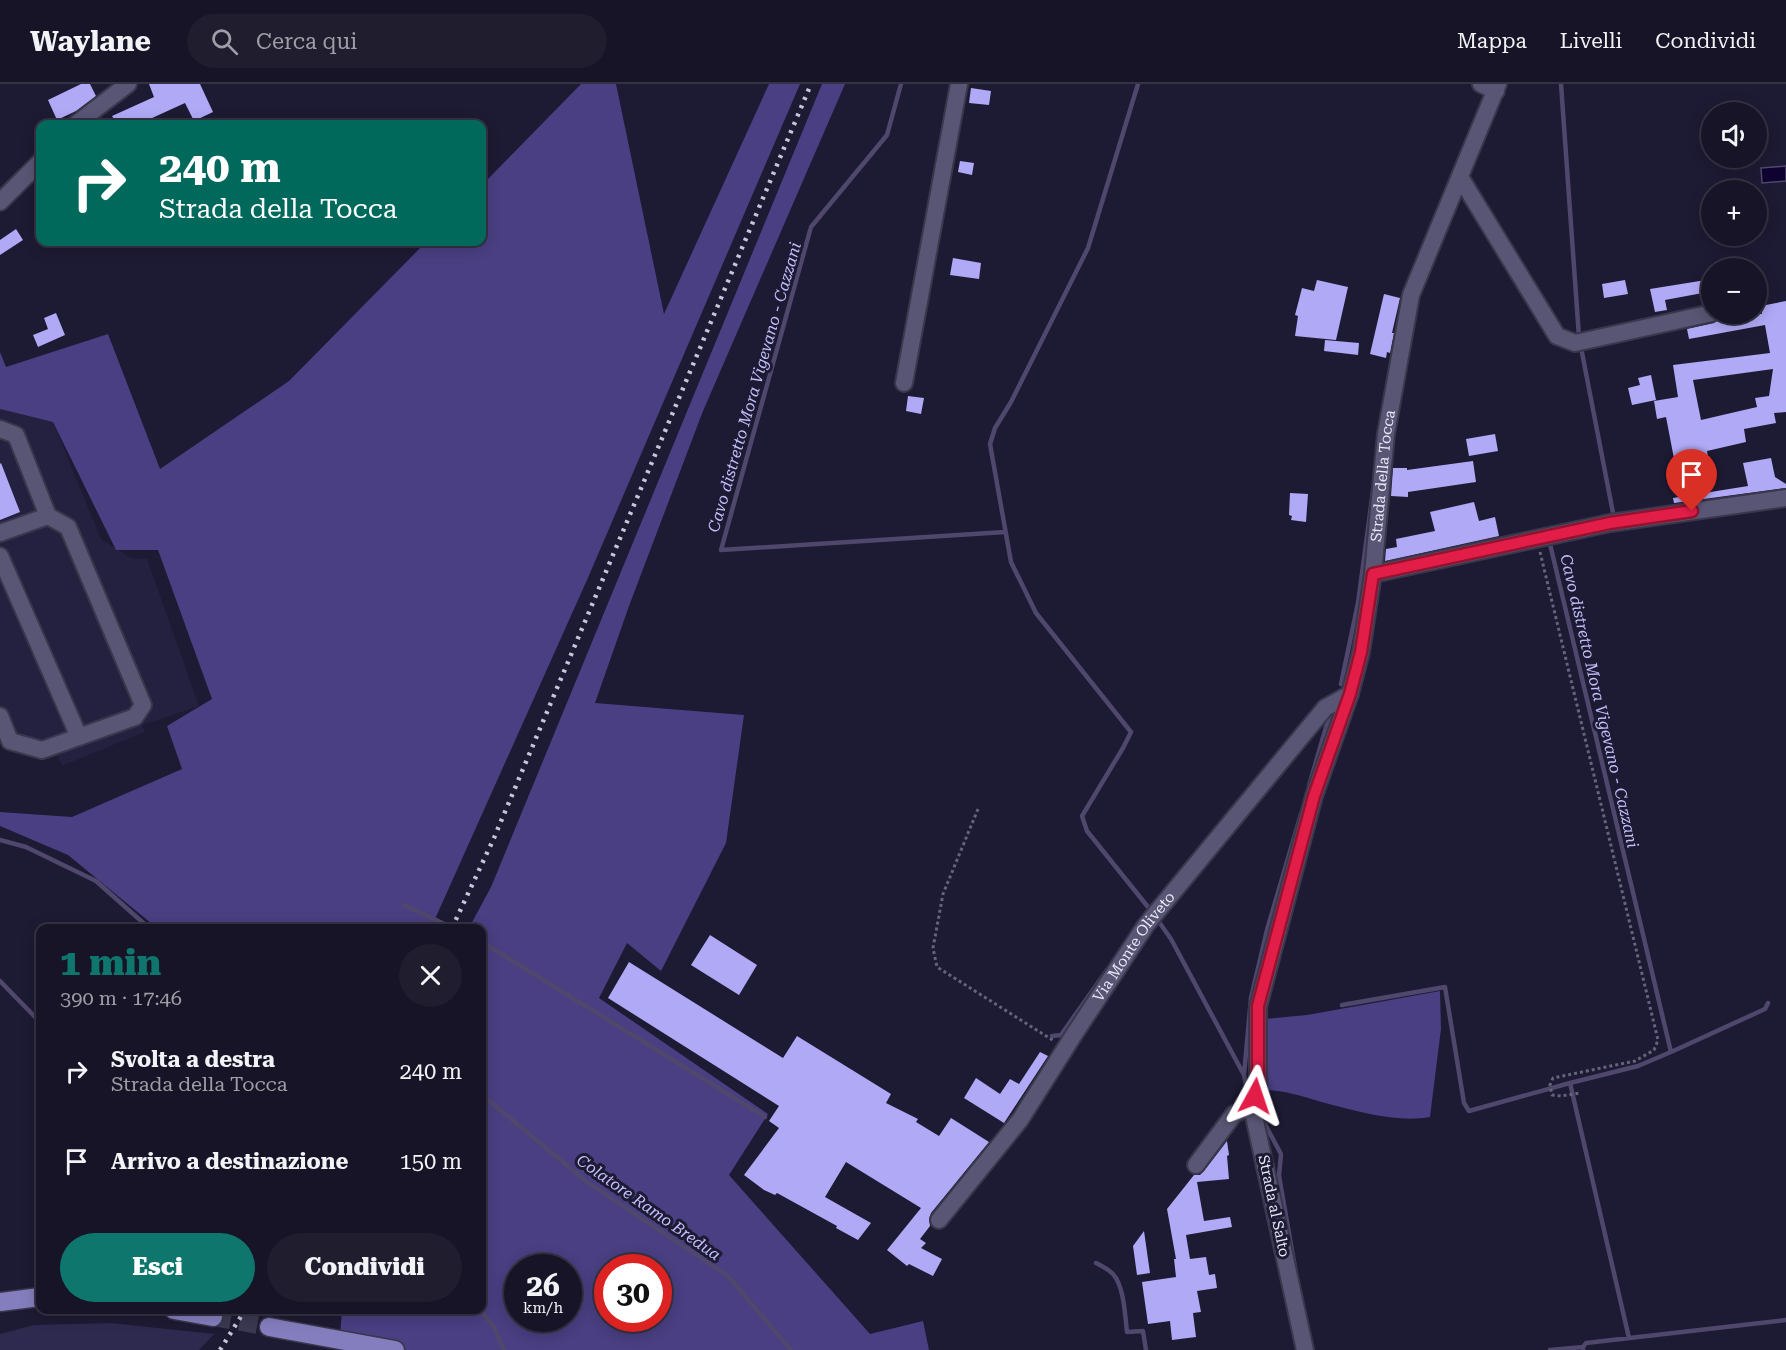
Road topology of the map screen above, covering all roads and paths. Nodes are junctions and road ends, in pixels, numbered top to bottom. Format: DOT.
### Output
graph roads {
  1 [pos="128,84"];
  2 [pos="959,84"];
  3 [pos="1492,86"];
  4 [pos="81,120"];
  5 [pos="36,166"];
  6 [pos="1460,177"];
  7 [pos="0,202"];
  8 [pos="1701,315"];
  9 [pos="904,383"];
  10 [pos="0,429"];
  11 [pos="1786,498"];
  12 [pos="48,516"];
  13 [pos="0,533"];
  14 [pos="1537,539"];
  15 [pos="0,556"];
  16 [pos="1373,574"];
  17 [pos="1350,694"];
  18 [pos="0,716"];
  19 [pos="79,737"];
  20 [pos="978,808"];
  21 [pos="1065,1048"];
  22 [pos="1580,1093"];
  23 [pos="1254,1103"];
  24 [pos="1196,1165"];
  25 [pos="939,1220"];
  26 [pos="36,1298"];
  27 [pos="0,1302"];
  28 [pos="196,1314"];
  29 [pos="213,1317"];
  30 [pos="269,1328"];
  31 [pos="395,1350"];
  32 [pos="1305,1350"];
  1 -- 4 [label="street"];
  2 -- 9 [label="street"];
  3 -- 6 [label="street, Strada della Tocca"];
  5 -- 7 [label="street"];
  6 -- 8 [label="street"];
  6 -- 16 [label="street, Strada della Tocca"];
  10 -- 12 [label="street"];
  11 -- 14 [label="street"];
  12 -- 13 [label="street"];
  12 -- 19 [label="street"];
  14 -- 16 [label="street"];
  14 -- 22 [label="path"];
  15 -- 19 [label="street"];
  16 -- 17 [label="street, Strada al Salto"];
  17 -- 21 [label="street, Via Monte Oliveto"];
  17 -- 23 [label="street, Strada al Salto"];
  18 -- 19 [label="street"];
  20 -- 21 [label="path"];
  21 -- 25 [label="street, Via Monte Oliveto"];
  23 -- 24 [label="street"];
  23 -- 32 [label="street, Strada al Salto"];
  26 -- 27 [label="main road"];
  28 -- 29 [label="main road"];
  30 -- 31 [label="main road"];
}
